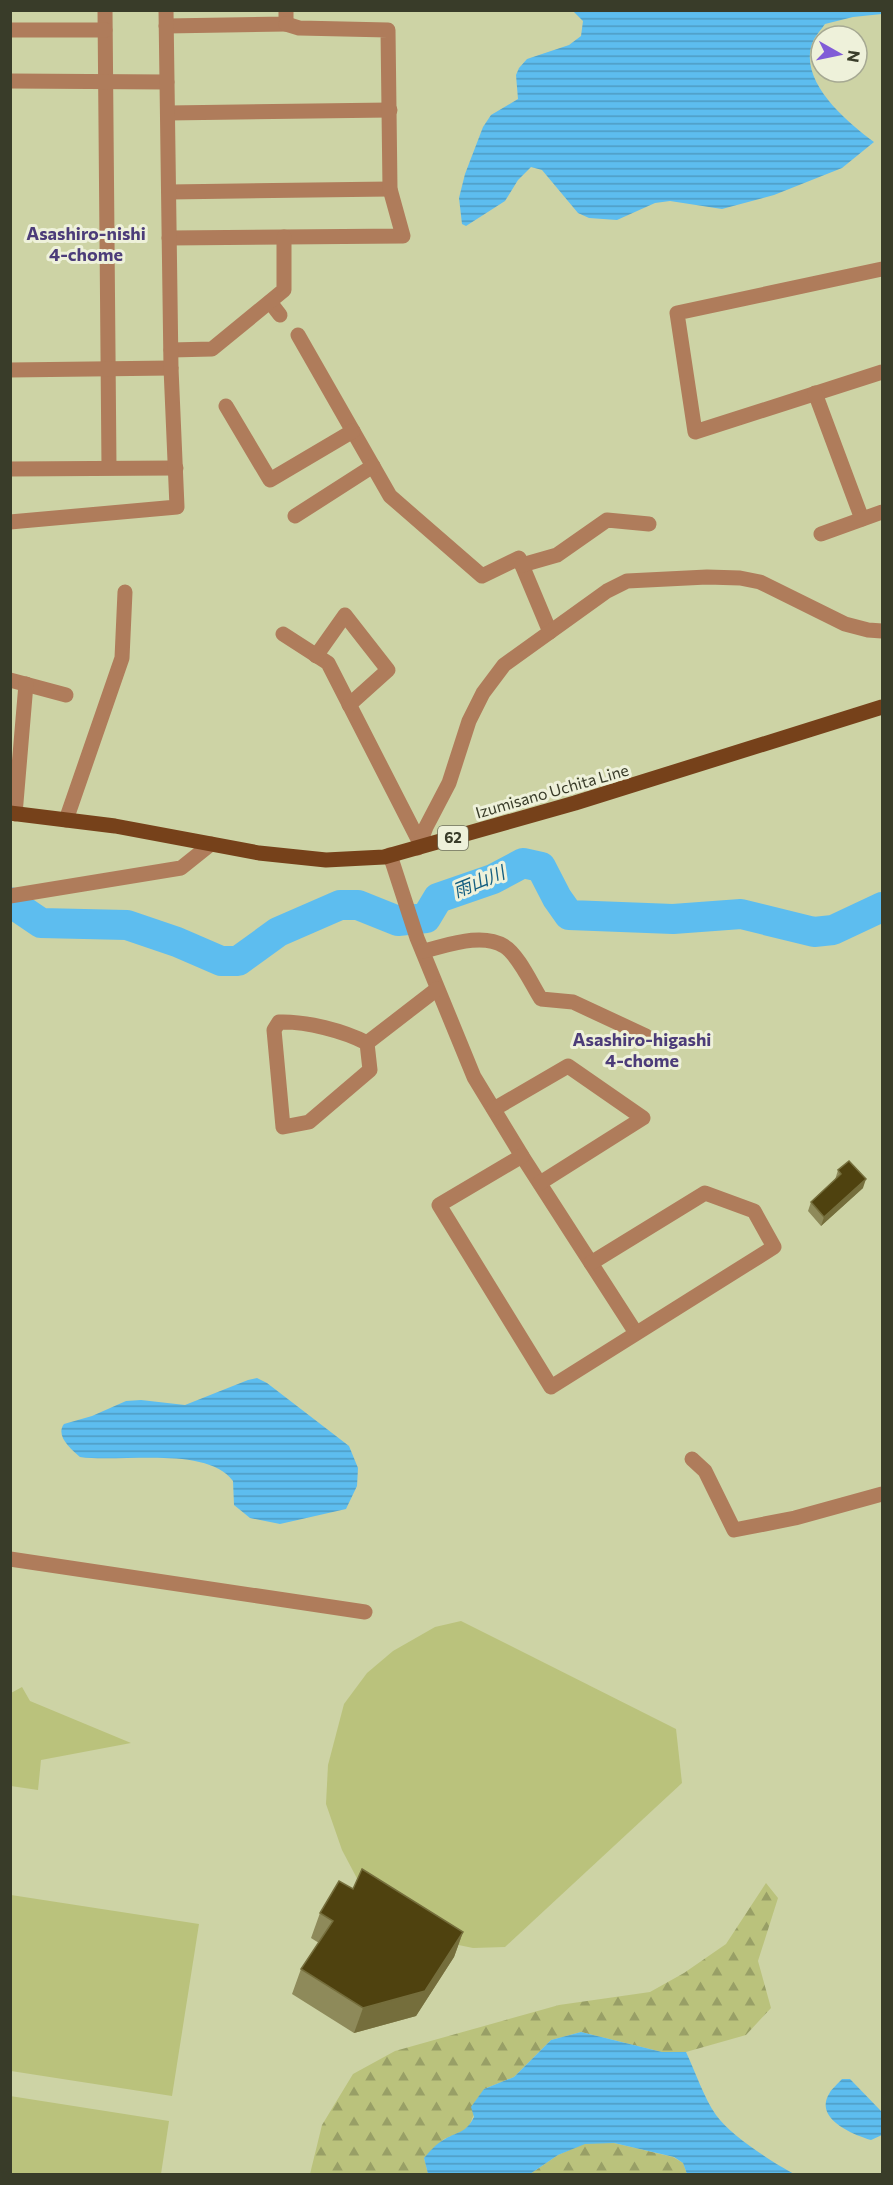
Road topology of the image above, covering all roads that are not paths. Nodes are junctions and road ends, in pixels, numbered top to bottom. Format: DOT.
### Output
graph roads {
  1 [pos="105,10"];
  2 [pos="286,17"];
  3 [pos="166,18"];
  4 [pos="10,30"];
  5 [pos="105,30"];
  6 [pos="10,81"];
  7 [pos="107,82"];
  8 [pos="167,82"];
  9 [pos="390,110"];
  10 [pos="168,113"];
  11 [pos="390,189"];
  12 [pos="169,192"];
  13 [pos="285,237"];
  14 [pos="169,238"];
  15 [pos="882,269"];
  16 [pos="270,302"];
  17 [pos="280,315"];
  18 [pos="298,335"];
  19 [pos="171,350"];
  20 [pos="171,368"];
  21 [pos="110,369"];
  22 [pos="10,370"];
  23 [pos="882,372"];
  24 [pos="815,393"];
  25 [pos="226,406"];
  26 [pos="353,431"];
  27 [pos="373,465"];
  28 [pos="110,467"];
  29 [pos="176,468"];
  30 [pos="10,469"];
  31 [pos="882,512"];
  32 [pos="295,516"];
  33 [pos="862,519"];
  34 [pos="10,522"];
  35 [pos="650,524"];
  36 [pos="821,534"];
  37 [pos="522,565"];
  38 [pos="125,592"];
  39 [pos="882,631"];
  40 [pos="550,632"];
  41 [pos="283,634"];
  42 [pos="316,656"];
  43 [pos="10,680"];
  44 [pos="26,684"];
  45 [pos="66,695"];
  46 [pos="349,705"];
  47 [pos="882,707"];
  48 [pos="13,813"];
  49 [pos="66,820"];
  50 [pos="211,844"];
  51 [pos="419,846"];
  52 [pos="390,855"];
  53 [pos="14,895"];
  54 [pos="420,944"];
  55 [pos="437,989"];
  56 [pos="646,1036"];
  57 [pos="367,1043"];
  58 [pos="494,1109"];
  59 [pos="522,1156"];
  60 [pos="540,1183"];
  61 [pos="591,1263"];
  62 [pos="636,1332"];
  63 [pos="692,1459"];
  64 [pos="882,1494"];
  65 [pos="10,1559"];
  66 [pos="365,1612"];
  1 -- 5 [label="street"];
  2 -- 3 [label="street"];
  2 -- 9 [label="street"];
  3 -- 8 [label="street"];
  4 -- 5 [label="street"];
  5 -- 7 [label="street"];
  6 -- 7 [label="street"];
  7 -- 8 [label="street"];
  7 -- 21 [label="street"];
  8 -- 10 [label="street"];
  9 -- 10 [label="street"];
  9 -- 11 [label="street"];
  10 -- 12 [label="street"];
  11 -- 12 [label="street"];
  11 -- 13 [label="street"];
  12 -- 14 [label="street"];
  13 -- 14 [label="street"];
  13 -- 16 [label="street"];
  14 -- 19 [label="street"];
  15 -- 24 [label="street"];
  16 -- 17 [label="street"];
  16 -- 19 [label="street"];
  18 -- 26 [label="street"];
  19 -- 20 [label="street"];
  20 -- 21 [label="street"];
  20 -- 29 [label="street"];
  21 -- 22 [label="street"];
  21 -- 28 [label="street"];
  23 -- 24 [label="street"];
  24 -- 33 [label="street"];
  25 -- 26 [label="street"];
  26 -- 27 [label="street"];
  27 -- 32 [label="street"];
  27 -- 37 [label="street"];
  28 -- 29 [label="street"];
  28 -- 30 [label="street"];
  29 -- 34 [label="street"];
  31 -- 33 [label="street"];
  33 -- 36 [label="street"];
  35 -- 37 [label="street"];
  37 -- 40 [label="street"];
  38 -- 49 [label="street"];
  39 -- 40 [label="street"];
  40 -- 51 [label="street"];
  41 -- 42 [label="street"];
  42 -- 46 [label="street"];
  42 -- 46 [label="street"];
  43 -- 44 [label="street"];
  44 -- 45 [label="street"];
  44 -- 48 [label="street"];
  46 -- 51 [label="street"];
  47 -- 51 [label="main road, Izumisano Uchita Line / 62"];
  48 -- 49 [label="main road, Izumisano Uchita Line / 62"];
  49 -- 50 [label="main road, Izumisano Uchita Line / 62"];
  50 -- 52 [label="main road, Izumisano Uchita Line / 62"];
  50 -- 53 [label="street"];
  51 -- 52 [label="main road, Izumisano Uchita Line / 62"];
  52 -- 54 [label="street"];
  54 -- 55 [label="street"];
  54 -- 56 [label="street"];
  55 -- 57 [label="street"];
  55 -- 58 [label="street"];
  57 -- 57 [label="street"];
  58 -- 59 [label="street"];
  58 -- 60 [label="street"];
  59 -- 60 [label="street"];
  59 -- 62 [label="street"];
  60 -- 61 [label="street"];
  61 -- 62 [label="street"];
  61 -- 62 [label="street"];
  63 -- 64 [label="street"];
  65 -- 66 [label="street"];
}
